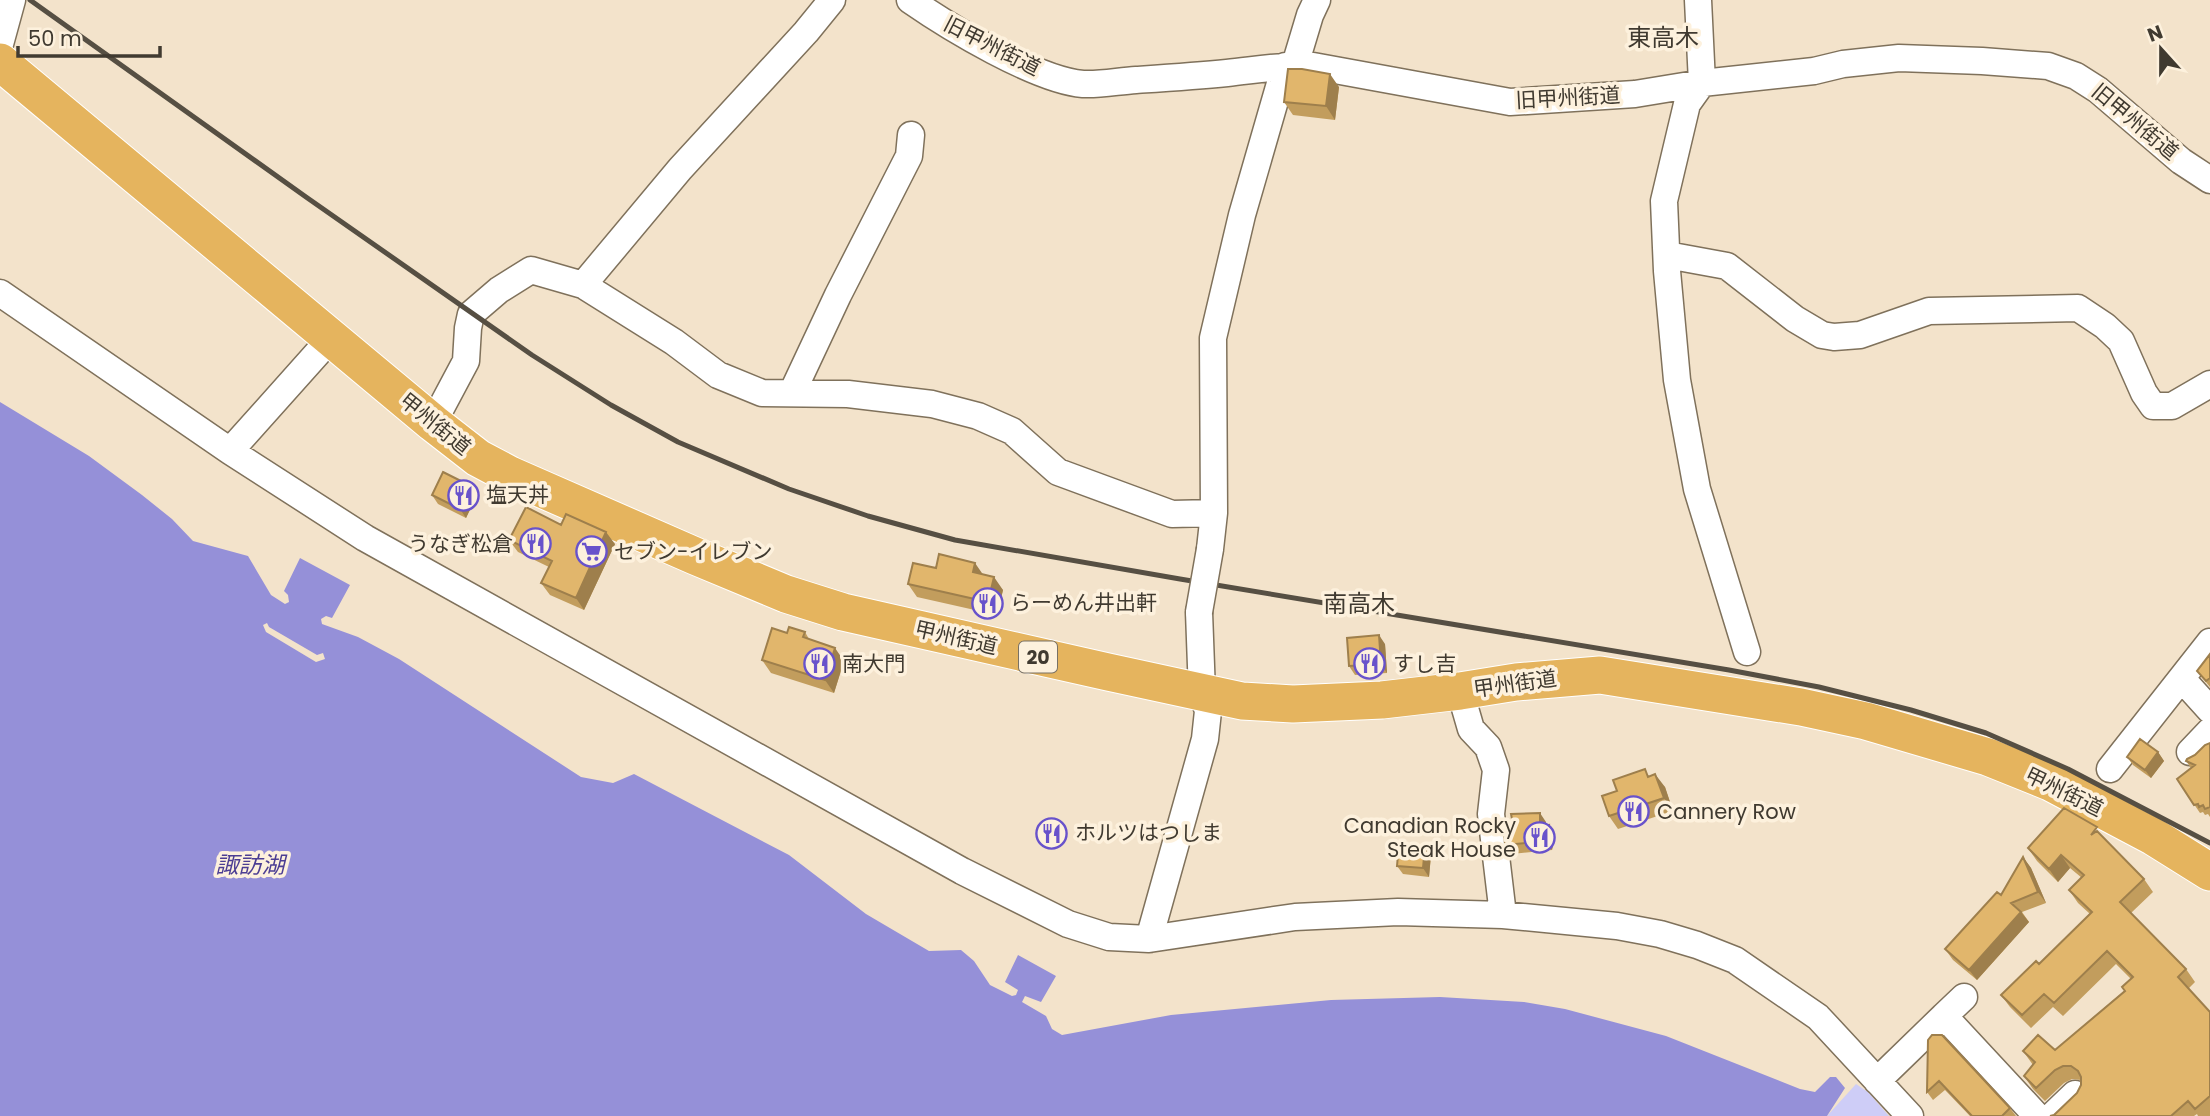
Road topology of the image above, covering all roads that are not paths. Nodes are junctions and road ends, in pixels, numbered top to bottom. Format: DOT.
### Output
graph roads {
  1 [pos="12,0"];
  2 [pos="832,0"];
  3 [pos="910,0"];
  4 [pos="1317,0"];
  5 [pos="1698,0"];
  6 [pos="0,44"];
  7 [pos="0,62"];
  8 [pos="1290,66"];
  9 [pos="1702,83"];
  10 [pos="911,135"];
  11 [pos="2210,180"];
  12 [pos="1667,255"];
  13 [pos="583,285"];
  14 [pos="0,293"];
  15 [pos="331,338"];
  16 [pos="2210,384"];
  17 [pos="792,393"];
  18 [pos="433,423"];
  19 [pos="230,451"];
  20 [pos="1214,513"];
  21 [pos="2210,642"];
  22 [pos="1747,652"];
  23 [pos="2182,679"];
  24 [pos="1461,691"];
  25 [pos="1202,693"];
  26 [pos="2210,710"];
  27 [pos="2210,731"];
  28 [pos="2190,752"];
  29 [pos="2109,769"];
  30 [pos="2210,872"];
  31 [pos="1503,915"];
  32 [pos="1149,939"];
  33 [pos="1964,997"];
  34 [pos="1944,1016"];
  35 [pos="1877,1081"];
  36 [pos="2076,1094"];
  37 [pos="1910,1116"];
  38 [pos="2037,1116"];
  39 [pos="2052,1116"];
  1 -- 6 [label="street"];
  2 -- 13 [label="street"];
  3 -- 8 [label="street, 旧甲州街道"];
  4 -- 8 [label="street"];
  5 -- 9 [label="street"];
  7 -- 15 [label="highway, 甲州街道 / 20"];
  8 -- 9 [label="street, 旧甲州街道"];
  8 -- 20 [label="street"];
  9 -- 11 [label="street, 旧甲州街道"];
  9 -- 12 [label="street"];
  10 -- 17 [label="street"];
  12 -- 16 [label="street"];
  12 -- 22 [label="street"];
  13 -- 17 [label="street"];
  13 -- 18 [label="street"];
  14 -- 19 [label="street"];
  15 -- 18 [label="highway, 甲州街道 / 20"];
  15 -- 19 [label="street"];
  17 -- 20 [label="street"];
  18 -- 25 [label="highway, 甲州街道 / 20"];
  19 -- 32 [label="street"];
  20 -- 25 [label="street, bridge"];
  21 -- 23 [label="street"];
  23 -- 26 [label="street"];
  23 -- 29 [label="street"];
  24 -- 25 [label="highway, 甲州街道 / 20"];
  24 -- 30 [label="highway, 甲州街道 / 20"];
  24 -- 31 [label="street"];
  25 -- 32 [label="street"];
  27 -- 28 [label="street"];
  31 -- 32 [label="street"];
  31 -- 35 [label="street"];
  33 -- 34 [label="street"];
  34 -- 35 [label="street"];
  34 -- 38 [label="street"];
  35 -- 37 [label="street"];
  36 -- 39 [label="street"];
}
